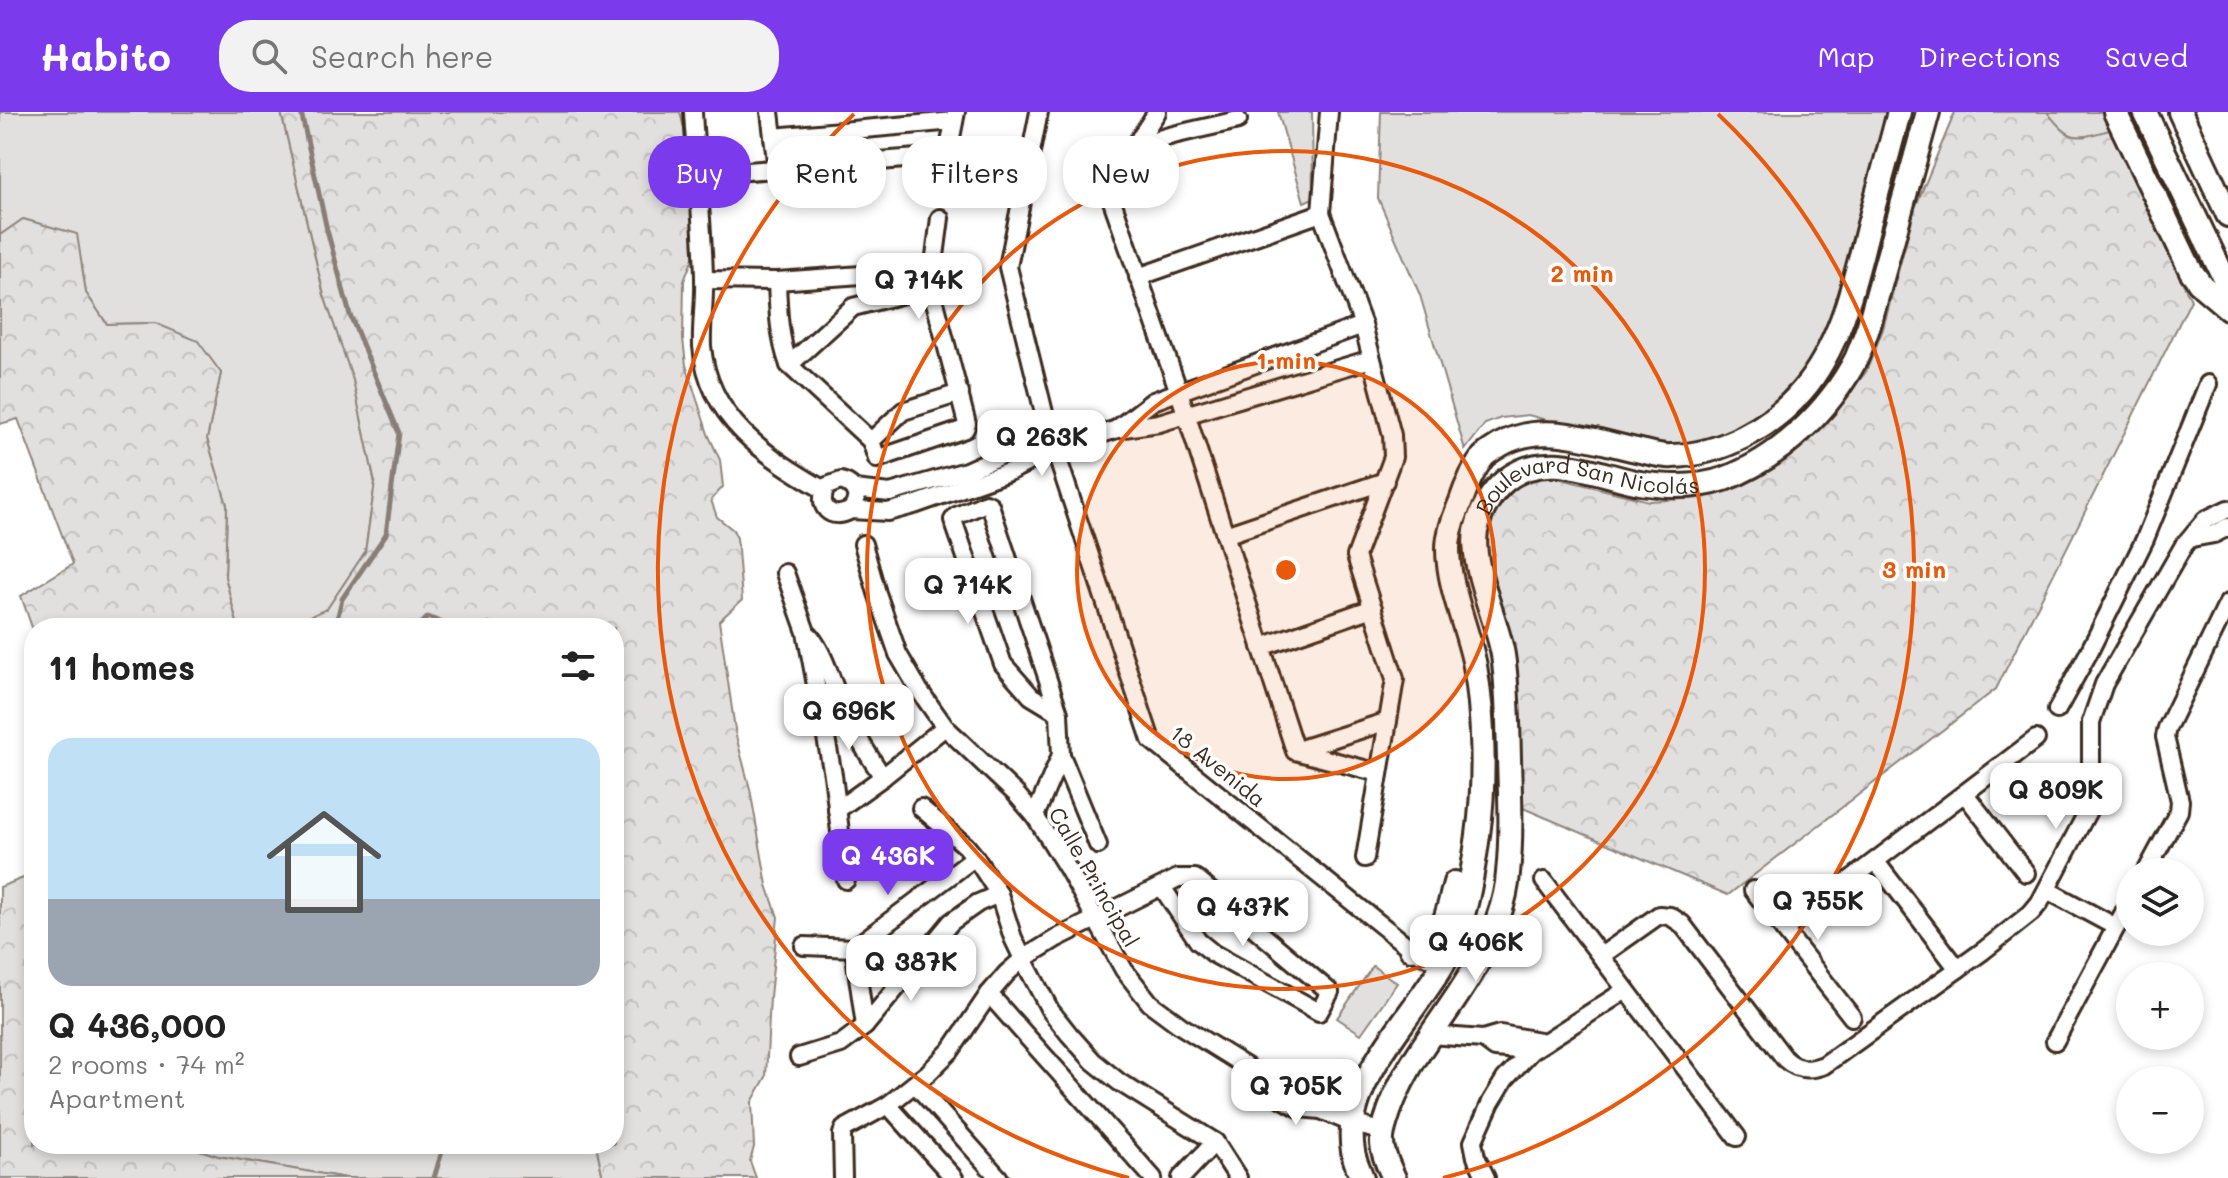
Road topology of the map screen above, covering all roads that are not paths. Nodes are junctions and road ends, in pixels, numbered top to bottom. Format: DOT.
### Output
graph roads {
  1 [pos="693,112"];
  2 [pos="770,112"];
  3 [pos="1039,112"];
  4 [pos="1157,112"];
  5 [pos="1329,112"];
  6 [pos="1899,112"];
  7 [pos="1928,112"];
  8 [pos="1944,112"];
  9 [pos="2115,112"];
  10 [pos="2145,112"];
  11 [pos="2180,112"];
  12 [pos="955,116"];
  13 [pos="1238,120"];
  14 [pos="694,136"];
  15 [pos="773,136"];
  16 [pos="782,136"];
  17 [pos="1141,136"];
  18 [pos="1176,136"];
  19 [pos="886,161"];
  20 [pos="699,208"];
  21 [pos="1114,208"];
  22 [pos="1321,213"];
  23 [pos="2228,215"];
  24 [pos="940,218"];
  25 [pos="1898,220"];
  26 [pos="1138,277"];
  27 [pos="932,279"];
  28 [pos="704,280"];
  29 [pos="777,281"];
  30 [pos="2228,286"];
  31 [pos="2228,308"];
  32 [pos="1363,325"];
  33 [pos="1371,359"];
  34 [pos="789,365"];
  35 [pos="2208,384"];
  36 [pos="1179,392"];
  37 [pos="960,393"];
  38 [pos="1186,415"];
  39 [pos="1117,429"];
  40 [pos="1051,439"];
  41 [pos="871,441"];
  42 [pos="1385,481"];
  43 [pos="854,489"];
  44 [pos="824,490"];
  45 [pos="2228,509"];
  46 [pos="851,510"];
  47 [pos="2228,527"];
  48 [pos="1225,535"];
  49 [pos="2192,538"];
  50 [pos="863,544"];
  51 [pos="785,573"];
  52 [pos="2228,603"];
  53 [pos="1373,608"];
  54 [pos="806,632"];
  55 [pos="1261,647"];
  56 [pos="2088,654"];
  57 [pos="2112,670"];
  58 [pos="1476,679"];
  59 [pos="2057,710"];
  60 [pos="1059,713"];
  61 [pos="1388,721"];
  62 [pos="945,727"];
  63 [pos="2036,739"];
  64 [pos="1295,751"];
  65 [pos="1061,755"];
  66 [pos="1379,773"];
  67 [pos="883,777"];
  68 [pos="1965,794"];
  69 [pos="921,808"];
  70 [pos="837,810"];
  71 [pos="1035,816"];
  72 [pos="1098,845"];
  73 [pos="975,857"];
  74 [pos="1365,858"];
  75 [pos="2154,858"];
  76 [pos="1876,862"];
  77 [pos="2026,873"];
  78 [pos="846,880"];
  79 [pos="1544,881"];
  80 [pos="1162,887"];
  81 [pos="1753,890"];
  82 [pos="2047,890"];
  83 [pos="999,894"];
  84 [pos="1097,920"];
  85 [pos="2116,927"];
  86 [pos="1784,930"];
  87 [pos="804,946"];
  88 [pos="854,948"];
  89 [pos="1411,949"];
  90 [pos="1601,956"];
  91 [pos="1023,959"];
  92 [pos="1443,965"];
  93 [pos="1958,969"];
  94 [pos="1626,990"];
  95 [pos="989,994"];
  96 [pos="1852,1017"];
  97 [pos="865,1026"];
  98 [pos="1434,1030"];
  99 [pos="2055,1041"];
  100 [pos="1538,1047"];
  101 [pos="799,1057"];
  102 [pos="916,1085"];
  103 [pos="888,1105"];
  104 [pos="1352,1123"];
  105 [pos="1383,1132"];
  106 [pos="1737,1137"];
  107 [pos="1215,1142"];
  108 [pos="843,1178"];
  109 [pos="954,1178"];
  110 [pos="999,1178"];
  111 [pos="1153,1178"];
  112 [pos="1181,1178"];
  113 [pos="1238,1178"];
  114 [pos="1362,1178"];
  115 [pos="1394,1178"];
  116 [pos="1486,1178"];
  1 -- 14 [label="street"];
  2 -- 15 [label="street"];
  3 -- 40 [label="street, 18 Avenida"];
  4 -- 17 [label="street"];
  5 -- 22 [label="street"];
  6 -- 58 [label="main road, Boulevard San Nicolás"];
  7 -- 25 [label="main road, Boulevard San Nicolás"];
  8 -- 25 [label="main road"];
  9 -- 31 [label="main road"];
  10 -- 30 [label="main road"];
  11 -- 23 [label="main road"];
  12 -- 16 [label="street"];
  12 -- 19 [label="street"];
  13 -- 18 [label="street"];
  20 -- 28 [label="street"];
  21 -- 26 [label="street"];
  22 -- 26 [label="street"];
  22 -- 32 [label="street"];
  24 -- 27 [label="street"];
  25 -- 98 [label="main road, Boulevard San Nicolás"];
  26 -- 36 [label="street"];
  27 -- 29 [label="street"];
  27 -- 34 [label="street"];
  27 -- 37 [label="street"];
  28 -- 29 [label="street"];
  28 -- 44 [label="street"];
  29 -- 34 [label="street"];
  32 -- 33 [label="street"];
  32 -- 36 [label="street"];
  33 -- 38 [label="street"];
  33 -- 42 [label="street"];
  34 -- 41 [label="street"];
  35 -- 56 [label="street"];
  36 -- 38 [label="street"];
  36 -- 39 [label="street"];
  37 -- 41 [label="street"];
  37 -- 41 [label="street"];
  38 -- 39 [label="street"];
  38 -- 48 [label="street"];
  39 -- 40 [label="street"];
  40 -- 43 [label="street"];
  40 -- 46 [label="street"];
  40 -- 89 [label="street, 18 Avenida"];
  42 -- 48 [label="street"];
  42 -- 53 [label="street"];
  43 -- 44 [label="street"];
  43 -- 46 [label="street"];
  44 -- 46 [label="street"];
  45 -- 49 [label="street"];
  47 -- 49 [label="street"];
  48 -- 55 [label="street"];
  49 -- 57 [label="street"];
  50 -- 62 [label="street, Calle Principal"];
  51 -- 54 [label="street"];
  52 -- 75 [label="street"];
  53 -- 55 [label="street"];
  53 -- 61 [label="street"];
  54 -- 67 [label="street"];
  54 -- 70 [label="street"];
  55 -- 64 [label="street"];
  56 -- 57 [label="street"];
  56 -- 59 [label="street"];
  57 -- 82 [label="street"];
  58 -- 89 [label="main road"];
  58 -- 92 [label="main road, Boulevard San Nicolás"];
  60 -- 60 [label="street"];
  60 -- 65 [label="street"];
  61 -- 64 [label="street"];
  61 -- 66 [label="street"];
  62 -- 67 [label="street"];
  62 -- 71 [label="street, Calle Principal"];
  63 -- 68 [label="street"];
  64 -- 66 [label="street"];
  65 -- 71 [label="street"];
  65 -- 72 [label="street"];
  66 -- 74 [label="street"];
  67 -- 70 [label="street"];
  68 -- 76 [label="street"];
  68 -- 77 [label="street"];
  69 -- 73 [label="street"];
  70 -- 78 [label="street"];
  71 -- 84 [label="street, Calle Principal"];
  73 -- 83 [label="street"];
  73 -- 88 [label="street"];
  76 -- 86 [label="street"];
  76 -- 93 [label="street"];
  79 -- 90 [label="street"];
  80 -- 80 [label="street"];
  80 -- 84 [label="street"];
  81 -- 86 [label="street"];
  82 -- 85 [label="street"];
  82 -- 93 [label="street"];
  83 -- 91 [label="street"];
  83 -- 97 [label="street"];
  84 -- 91 [label="street"];
  84 -- 104 [label="street, Calle Principal"];
  85 -- 99 [label="street"];
  86 -- 96 [label="street"];
  87 -- 88 [label="street"];
  88 -- 97 [label="street"];
  89 -- 92 [label="street, 18 Avenida"];
  90 -- 93 [label="street"];
  90 -- 94 [label="street"];
  91 -- 95 [label="street"];
  91 -- 107 [label="street"];
  92 -- 98 [label="main road"];
  92 -- 104 [label="main road, Boulevard San Nicolás"];
  94 -- 100 [label="street"];
  94 -- 106 [label="street"];
  95 -- 102 [label="street"];
  95 -- 111 [label="street"];
  97 -- 101 [label="street"];
  98 -- 100 [label="street"];
  98 -- 105 [label="main road, Boulevard San Nicolás"];
  100 -- 116 [label="street"];
  102 -- 103 [label="street"];
  102 -- 110 [label="street"];
  103 -- 108 [label="street"];
  103 -- 109 [label="street"];
  104 -- 105 [label="street, Calle Principal"];
  104 -- 114 [label="main road, Boulevard San Nicolás"];
  105 -- 115 [label="main road, Boulevard San Nicolás"];
  107 -- 112 [label="street"];
  107 -- 113 [label="street"];
}
